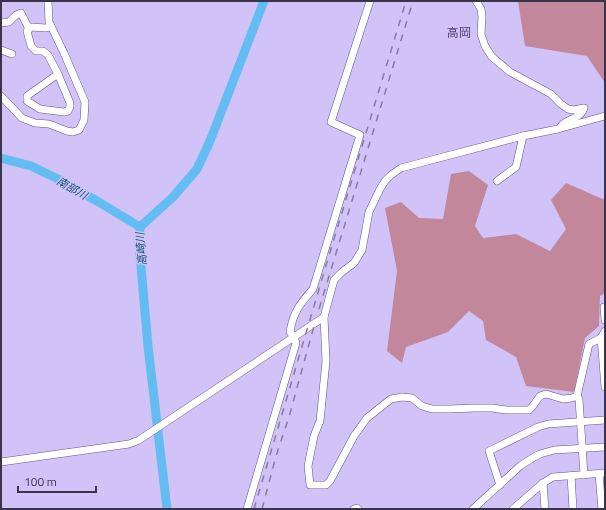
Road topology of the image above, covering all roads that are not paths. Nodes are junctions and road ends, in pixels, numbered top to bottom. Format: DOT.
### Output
graph roads {
  1 [pos="48,1"];
  2 [pos="370,1"];
  3 [pos="476,1"];
  4 [pos="1,24"];
  5 [pos="51,26"];
  6 [pos="29,29"];
  7 [pos="1,50"];
  8 [pos="12,54"];
  9 [pos="58,74"];
  10 [pos="1,96"];
  11 [pos="605,116"];
  12 [pos="558,129"];
  13 [pos="523,136"];
  14 [pos="497,181"];
  15 [pos="605,307"];
  16 [pos="324,317"];
  17 [pos="605,320"];
  18 [pos="603,335"];
  19 [pos="294,337"];
  20 [pos="605,387"];
  21 [pos="577,396"];
  22 [pos="605,420"];
  23 [pos="580,421"];
  24 [pos="605,447"];
  25 [pos="582,448"];
  26 [pos="1,462"];
  27 [pos="602,474"];
  28 [pos="584,475"];
  29 [pos="570,476"];
  30 [pos="543,483"];
  31 [pos="500,485"];
  32 [pos="516,508"];
  33 [pos="247,509"];
  34 [pos="354,509"];
  35 [pos="358,509"];
  36 [pos="473,509"];
  37 [pos="545,509"];
  38 [pos="573,509"];
  39 [pos="602,509"];
  1 -- 5 [label="street"];
  2 -- 19 [label="street"];
  3 -- 12 [label="street"];
  4 -- 6 [label="street"];
  5 -- 6 [label="street"];
  5 -- 10 [label="street"];
  6 -- 9 [label="street"];
  7 -- 8 [label="street"];
  9 -- 9 [label="street"];
  11 -- 12 [label="street"];
  12 -- 13 [label="street"];
  13 -- 14 [label="street"];
  13 -- 16 [label="street"];
  15 -- 17 [label="street"];
  16 -- 19 [label="street"];
  16 -- 21 [label="street"];
  18 -- 20 [label="street"];
  18 -- 21 [label="street"];
  19 -- 26 [label="street"];
  19 -- 33 [label="street"];
  21 -- 23 [label="street"];
  22 -- 23 [label="street"];
  23 -- 25 [label="street"];
  23 -- 31 [label="street"];
  24 -- 25 [label="street"];
  25 -- 28 [label="street"];
  25 -- 31 [label="street"];
  27 -- 28 [label="street"];
  27 -- 39 [label="street"];
  28 -- 29 [label="street"];
  29 -- 30 [label="street"];
  29 -- 38 [label="street"];
  30 -- 32 [label="street"];
  30 -- 37 [label="street"];
  31 -- 36 [label="street"];
  34 -- 35 [label="street"];
}
